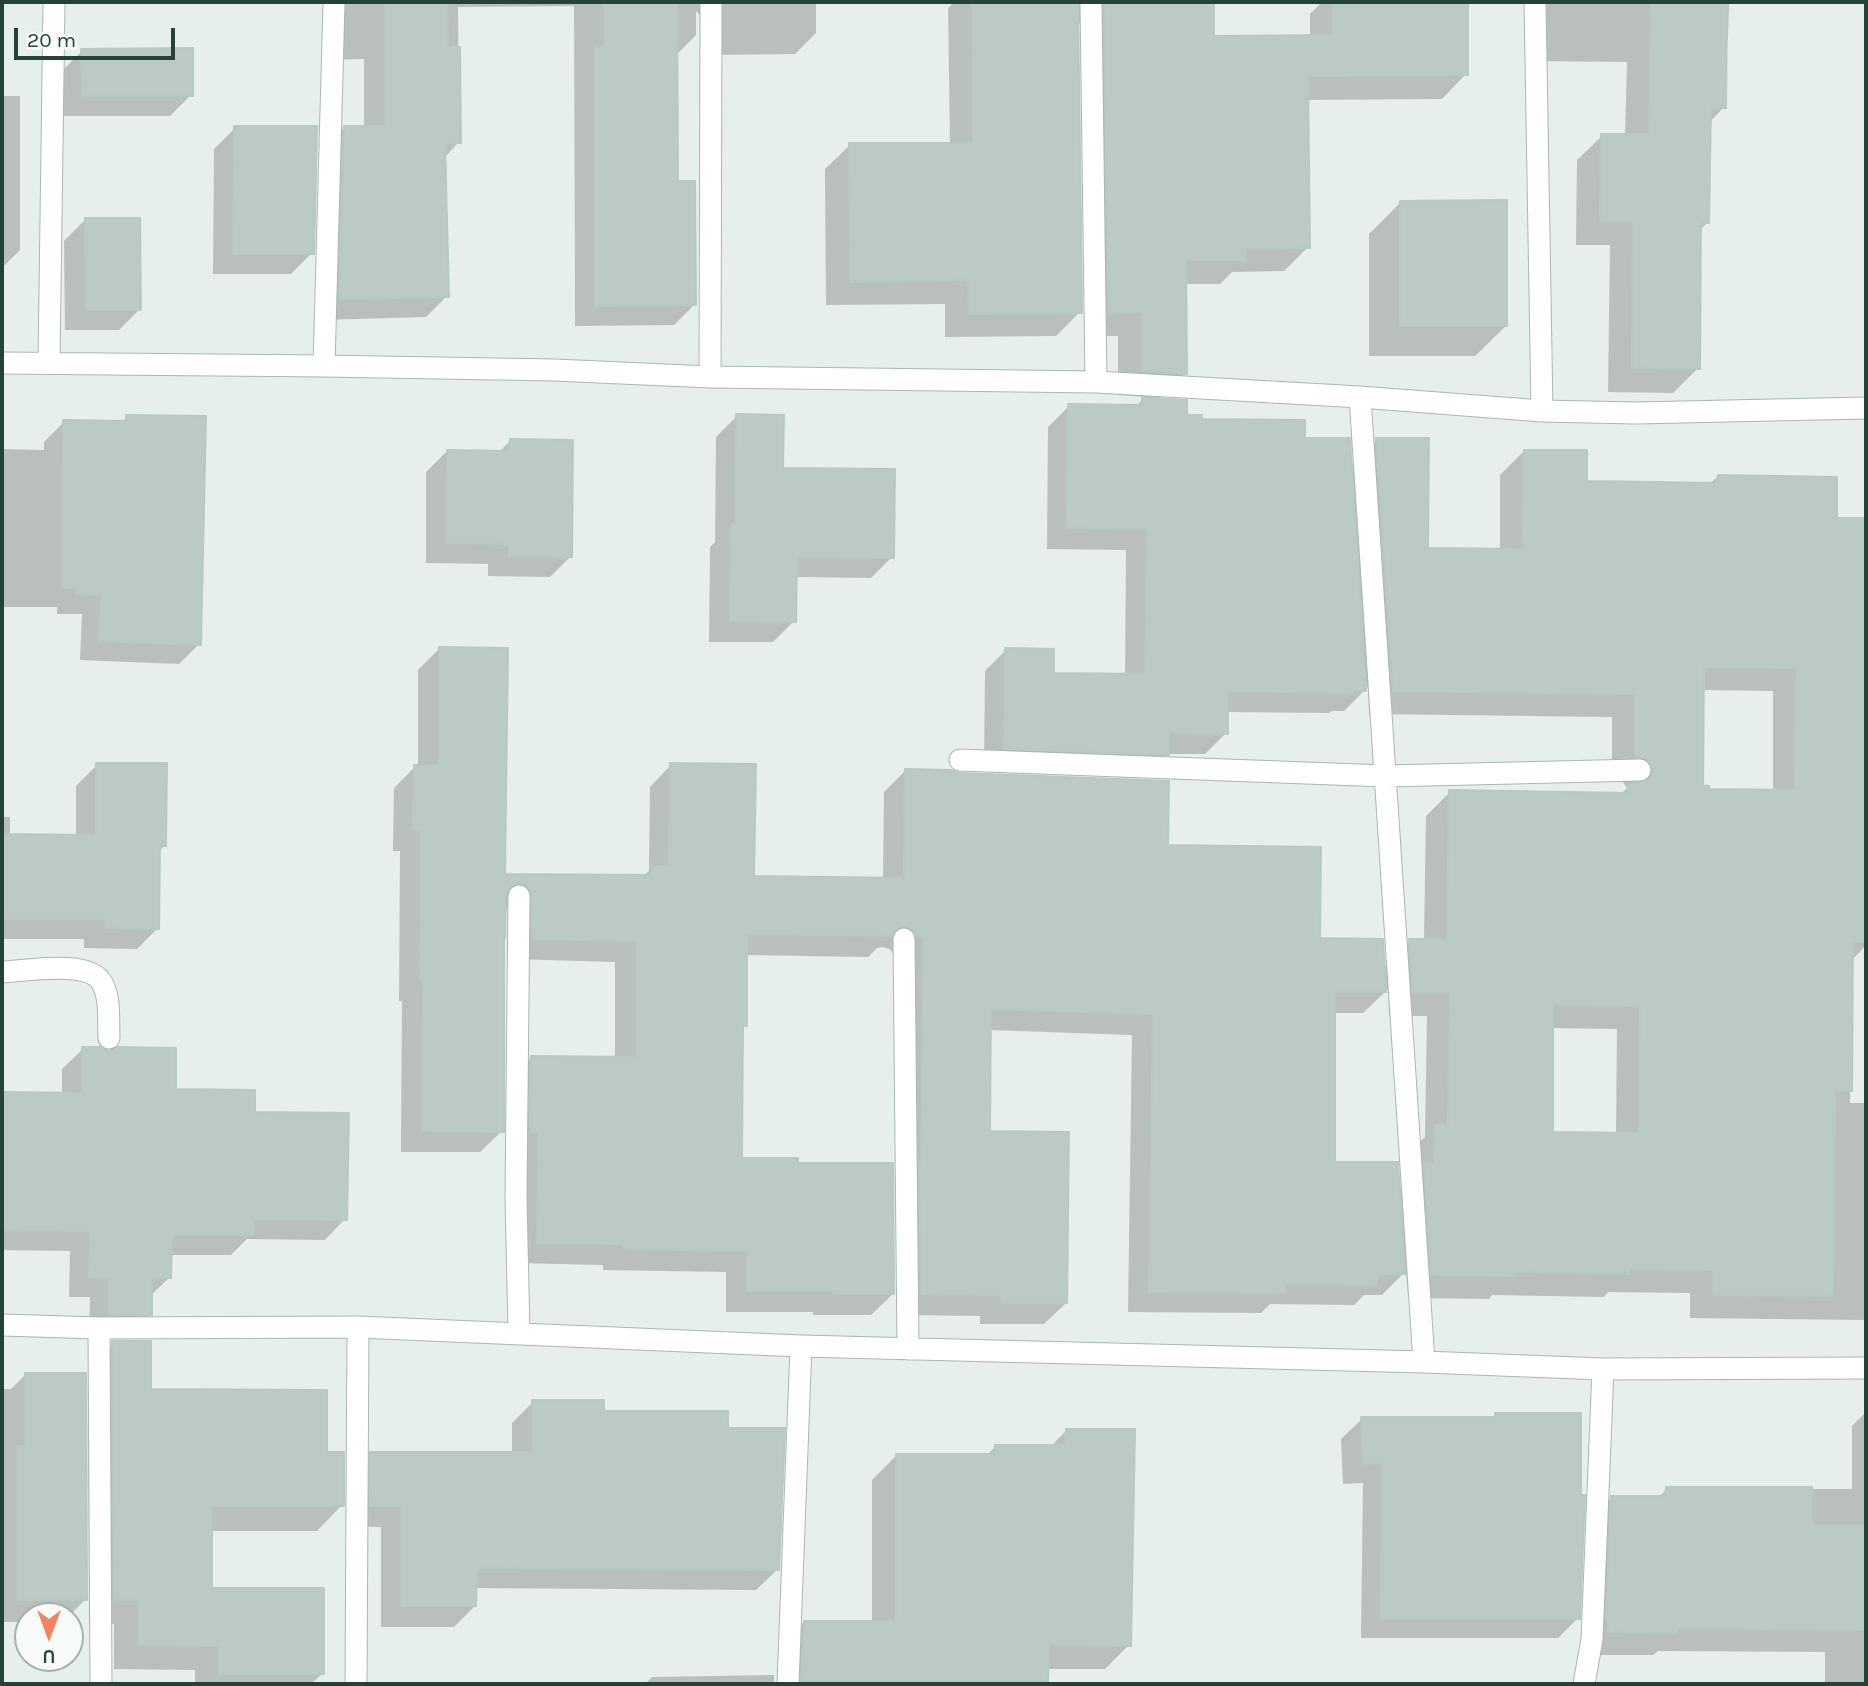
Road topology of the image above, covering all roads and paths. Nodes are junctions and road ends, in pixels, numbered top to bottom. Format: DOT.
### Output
graph roads {
  1 [pos="54,2"];
  2 [pos="334,2"];
  3 [pos="711,2"];
  4 [pos="1091,2"];
  5 [pos="1535,2"];
  6 [pos="2,363"];
  7 [pos="49,363"];
  8 [pos="324,366"];
  9 [pos="710,377"];
  10 [pos="1096,382"];
  11 [pos="1360,397"];
  12 [pos="1866,408"];
  13 [pos="1542,411"];
  14 [pos="960,760"];
  15 [pos="1640,770"];
  16 [pos="1386,776"];
  17 [pos="519,896"];
  18 [pos="904,940"];
  19 [pos="2,972"];
  20 [pos="109,1038"];
  21 [pos="2,1325"];
  22 [pos="358,1326"];
  23 [pos="99,1328"];
  24 [pos="519,1334"];
  25 [pos="801,1346"];
  26 [pos="908,1349"];
  27 [pos="1424,1362"];
  28 [pos="1866,1368"];
  29 [pos="1603,1369"];
  30 [pos="102,1684"];
  31 [pos="356,1684"];
  32 [pos="788,1684"];
  33 [pos="1584,1684"];
  1 -- 7 [label="street"];
  2 -- 8 [label="street"];
  3 -- 9 [label="street"];
  4 -- 10 [label="street"];
  5 -- 13 [label="street"];
  6 -- 7 [label="street"];
  7 -- 8 [label="street"];
  8 -- 9 [label="street"];
  9 -- 10 [label="street"];
  10 -- 11 [label="street"];
  11 -- 13 [label="street"];
  11 -- 16 [label="street"];
  12 -- 13 [label="street"];
  14 -- 16 [label="street"];
  15 -- 16 [label="street"];
  16 -- 27 [label="street"];
  17 -- 24 [label="street"];
  18 -- 26 [label="street"];
  19 -- 20 [label="street"];
  21 -- 23 [label="street"];
  22 -- 23 [label="street"];
  22 -- 24 [label="street"];
  22 -- 31 [label="street"];
  23 -- 30 [label="street"];
  24 -- 25 [label="street"];
  25 -- 26 [label="street"];
  25 -- 32 [label="street"];
  26 -- 27 [label="street"];
  27 -- 29 [label="street"];
  28 -- 29 [label="street"];
  29 -- 33 [label="street"];
}
